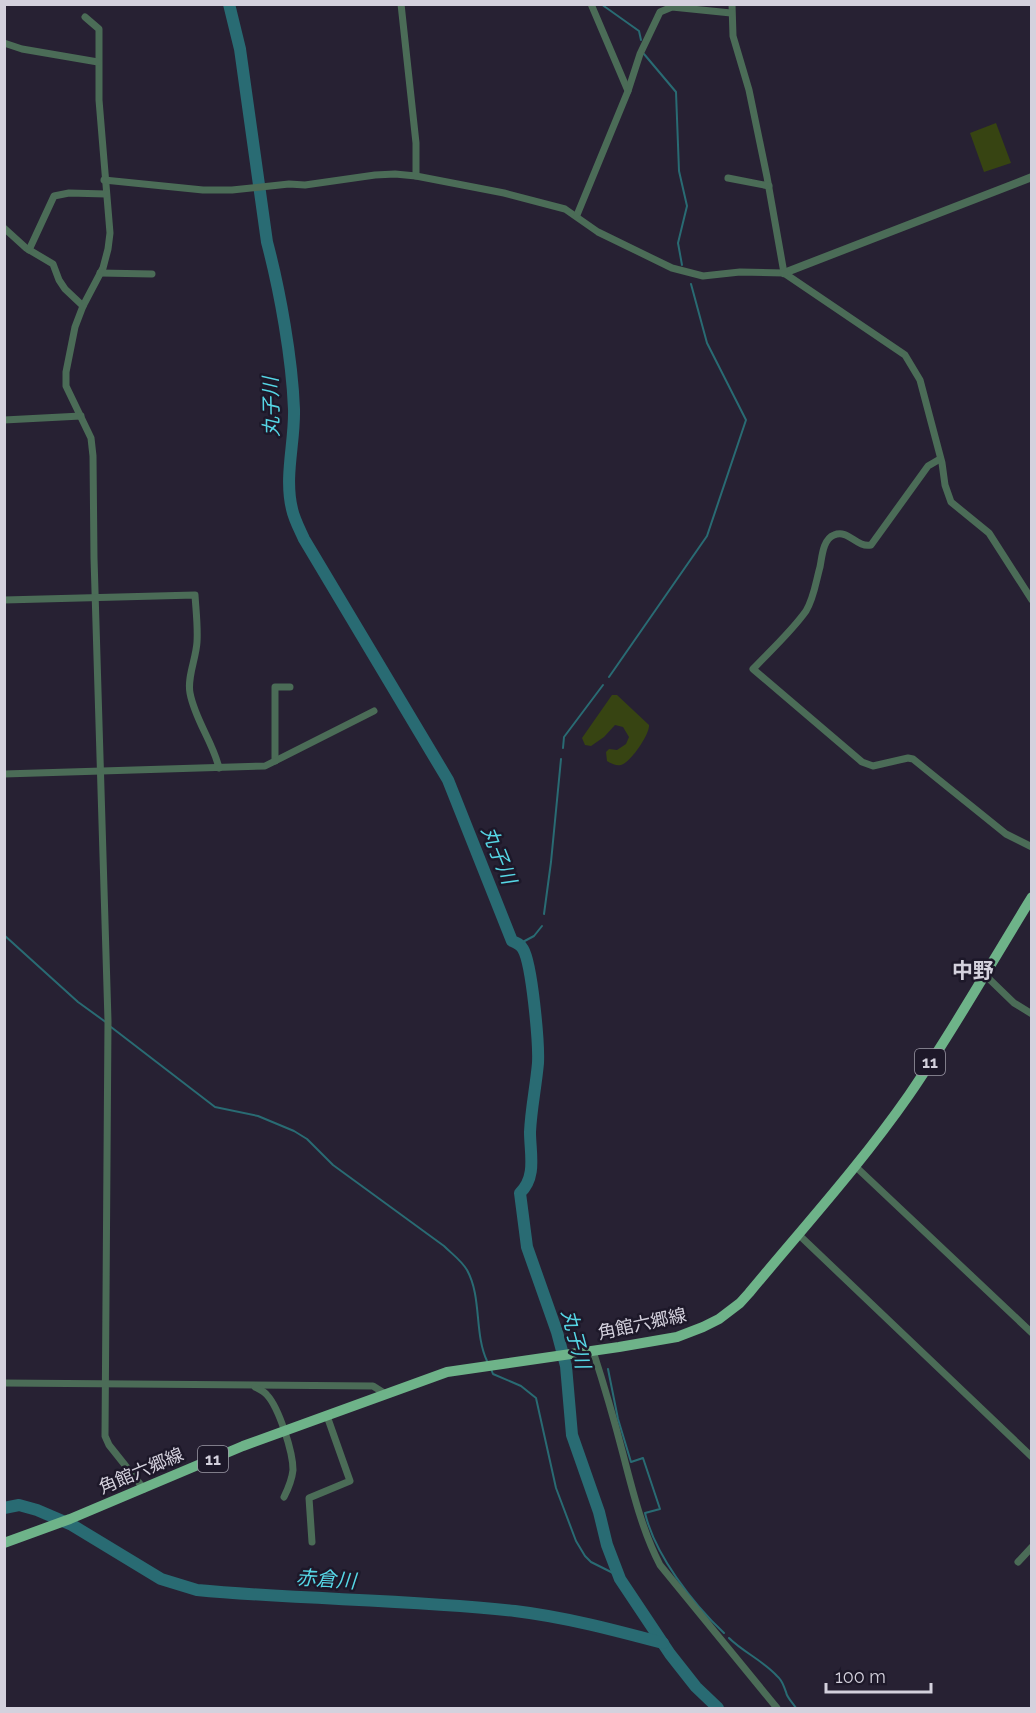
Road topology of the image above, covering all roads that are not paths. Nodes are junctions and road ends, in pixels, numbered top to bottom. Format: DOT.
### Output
graph roads {
  1 [pos="401,4"];
  2 [pos="591,4"];
  3 [pos="732,9"];
  4 [pos="84,17"];
  5 [pos="4,43"];
  6 [pos="98,62"];
  7 [pos="628,91"];
  8 [pos="416,176"];
  9 [pos="1032,177"];
  10 [pos="728,178"];
  11 [pos="104,180"];
  12 [pos="769,186"];
  13 [pos="106,194"];
  14 [pos="577,215"];
  15 [pos="4,228"];
  16 [pos="30,250"];
  17 [pos="100,273"];
  18 [pos="784,273"];
  19 [pos="152,274"];
  20 [pos="83,306"];
  21 [pos="81,416"];
  22 [pos="4,420"];
  23 [pos="940,459"];
  24 [pos="96,597"];
  25 [pos="4,600"];
  26 [pos="1032,600"];
  27 [pos="290,687"];
  28 [pos="374,711"];
  29 [pos="274,761"];
  30 [pos="219,768"];
  31 [pos="101,771"];
  32 [pos="4,774"];
  33 [pos="1032,847"];
  34 [pos="1032,897"];
  35 [pos="984,974"];
  36 [pos="1032,1014"];
  37 [pos="855,1166"];
  38 [pos="798,1234"];
  39 [pos="1032,1333"];
  40 [pos="593,1351"];
  41 [pos="4,1383"];
  42 [pos="105,1384"];
  43 [pos="253,1386"];
  44 [pos="384,1394"];
  45 [pos="327,1416"];
  46 [pos="284,1430"];
  47 [pos="1032,1457"];
  48 [pos="144,1489"];
  49 [pos="284,1497"];
  50 [pos="312,1542"];
  51 [pos="4,1543"];
  52 [pos="1032,1547"];
  53 [pos="1018,1562"];
  54 [pos="777,1708"];
  1 -- 8 [label="street"];
  2 -- 7 [label="street"];
  3 -- 7 [label="street"];
  3 -- 12 [label="street"];
  4 -- 6 [label="street"];
  5 -- 6 [label="street"];
  6 -- 11 [label="street"];
  7 -- 14 [label="street"];
  8 -- 11 [label="street"];
  8 -- 14 [label="street"];
  9 -- 18 [label="street"];
  10 -- 12 [label="street"];
  11 -- 13 [label="street"];
  12 -- 18 [label="street"];
  13 -- 16 [label="street"];
  13 -- 17 [label="street"];
  14 -- 18 [label="street"];
  15 -- 16 [label="street"];
  16 -- 20 [label="street"];
  17 -- 19 [label="street"];
  17 -- 20 [label="street"];
  18 -- 23 [label="street"];
  20 -- 21 [label="street"];
  21 -- 22 [label="street"];
  21 -- 24 [label="street"];
  23 -- 26 [label="street"];
  23 -- 33 [label="street"];
  24 -- 25 [label="street"];
  24 -- 30 [label="street"];
  24 -- 31 [label="street"];
  27 -- 29 [label="street"];
  28 -- 29 [label="street"];
  29 -- 30 [label="street"];
  30 -- 31 [label="street"];
  31 -- 32 [label="street"];
  31 -- 42 [label="street"];
  34 -- 35 [label="main road, 角館六郷線 / 11"];
  35 -- 36 [label="street"];
  35 -- 37 [label="main road, 角館六郷線 / 11"];
  37 -- 38 [label="main road, 角館六郷線 / 11"];
  37 -- 39 [label="street"];
  38 -- 40 [label="main road, 角館六郷線 / 11"];
  38 -- 47 [label="street"];
  40 -- 44 [label="main road, 角館六郷線 / 11"];
  40 -- 54 [label="street"];
  41 -- 42 [label="street"];
  42 -- 43 [label="street"];
  42 -- 48 [label="street"];
  43 -- 44 [label="street"];
  43 -- 46 [label="street"];
  44 -- 45 [label="main road, 角館六郷線 / 11"];
  45 -- 46 [label="main road, 角館六郷線 / 11"];
  45 -- 50 [label="street"];
  46 -- 48 [label="main road, 角館六郷線 / 11"];
  46 -- 49 [label="street"];
  48 -- 51 [label="main road, 角館六郷線 / 11"];
  52 -- 53 [label="street"];
}
